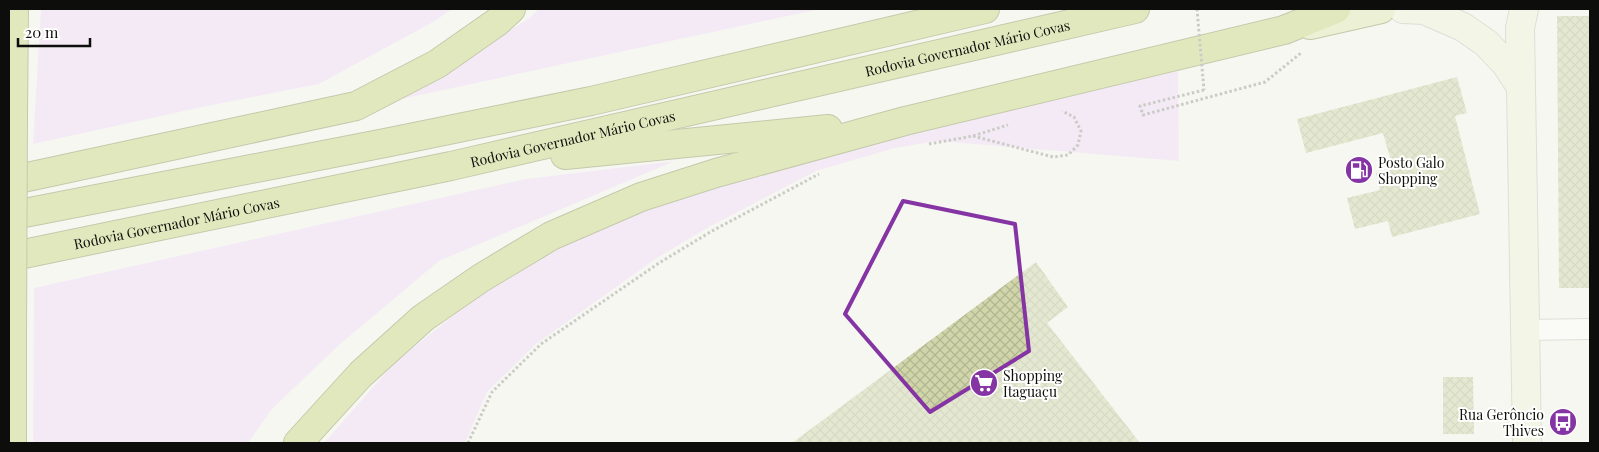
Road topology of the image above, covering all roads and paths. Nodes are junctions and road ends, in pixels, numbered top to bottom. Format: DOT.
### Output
graph roads {
  1 [pos="14,9"];
  2 [pos="511,9"];
  3 [pos="985,9"];
  4 [pos="1136,9"];
  5 [pos="1198,9"];
  6 [pos="1336,9"];
  7 [pos="1381,9"];
  8 [pos="1403,9"];
  9 [pos="1515,15"];
  10 [pos="1284,30"];
  11 [pos="1303,51"];
  12 [pos="1521,87"];
  13 [pos="1054,112"];
  14 [pos="905,121"];
  15 [pos="1010,124"];
  16 [pos="973,136"];
  17 [pos="924,145"];
  18 [pos="451,166"];
  19 [pos="826,172"];
  20 [pos="9,181"];
  21 [pos="9,216"];
  22 [pos="9,257"];
  23 [pos="1590,328"];
  24 [pos="1526,330"];
  25 [pos="12,443"];
  26 [pos="298,443"];
  27 [pos="468,443"];
  28 [pos="1527,443"];
  1 -- 25 [label="highway, bridge"];
  2 -- 20 [label="highway"];
  3 -- 21 [label="highway"];
  4 -- 18 [label="highway, Rodovia Governador Mário Covas"];
  5 -- 11 [label="path, bridge"];
  6 -- 10 [label="highway"];
  7 -- 10 [label="main road"];
  8 -- 12 [label="main road"];
  9 -- 12 [label="main road"];
  10 -- 14 [label="highway"];
  12 -- 24 [label="main road"];
  13 -- 16 [label="path"];
  14 -- 18 [label="highway"];
  14 -- 26 [label="highway"];
  15 -- 16 [label="path"];
  16 -- 17 [label="path"];
  18 -- 22 [label="highway, Rodovia Governador Mário Covas"];
  19 -- 27 [label="path"];
  23 -- 24 [label="street"];
  24 -- 28 [label="main road"];
}
